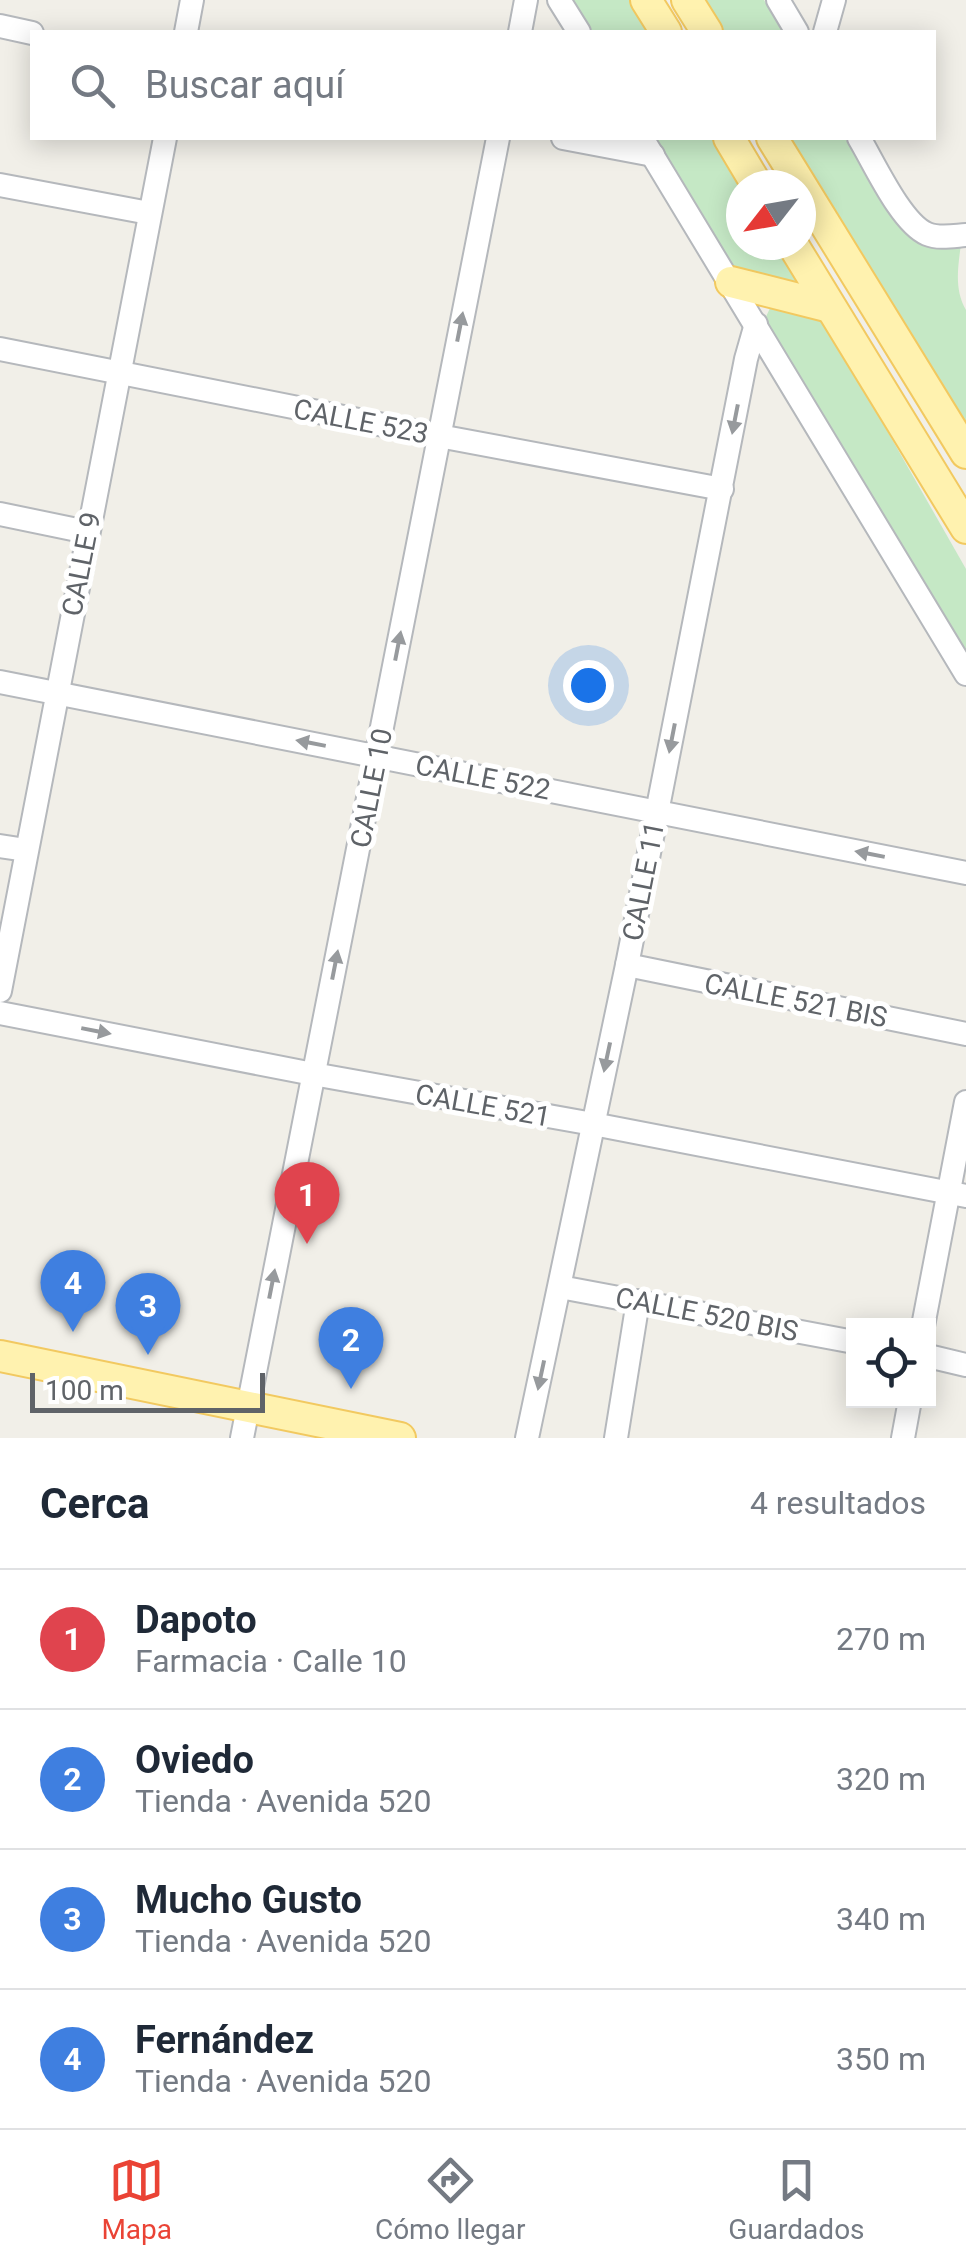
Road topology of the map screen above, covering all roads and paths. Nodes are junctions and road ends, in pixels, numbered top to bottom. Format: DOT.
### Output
graph roads {
  1 [pos="192,0"];
  2 [pos="526,0"];
  3 [pos="559,0"];
  4 [pos="646,0"];
  5 [pos="688,0"];
  6 [pos="778,0"];
  7 [pos="834,0"];
  8 [pos="0,26"];
  9 [pos="186,30"];
  10 [pos="520,30"];
  11 [pos="578,30"];
  12 [pos="665,30"];
  13 [pos="707,30"];
  14 [pos="796,30"];
  15 [pos="825,30"];
  16 [pos="30,32"];
  17 [pos="165,140"];
  18 [pos="498,140"];
  19 [pos="584,140"];
  20 [pos="729,140"];
  21 [pos="773,140"];
  22 [pos="860,140"];
  23 [pos="648,146"];
  24 [pos="748,170"];
  25 [pos="0,185"];
  26 [pos="149,212"];
  27 [pos="966,235"];
  28 [pos="802,260"];
  29 [pos="731,282"];
  30 [pos="830,306"];
  31 [pos="756,324"];
  32 [pos="0,349"];
  33 [pos="118,372"];
  34 [pos="439,436"];
  35 [pos="966,453"];
  36 [pos="722,489"];
  37 [pos="0,514"];
  38 [pos="966,528"];
  39 [pos="87,532"];
  40 [pos="966,674"];
  41 [pos="0,682"];
  42 [pos="58,693"];
  43 [pos="377,756"];
  44 [pos="657,812"];
  45 [pos="0,846"];
  46 [pos="26,850"];
  47 [pos="966,872"];
  48 [pos="627,966"];
  49 [pos="0,991"];
  50 [pos="0,1012"];
  51 [pos="966,1034"];
  52 [pos="313,1074"];
  53 [pos="966,1102"];
  54 [pos="592,1124"];
  55 [pos="957,1194"];
  56 [pos="560,1287"];
  57 [pos="638,1302"];
  58 [pos="925,1318"];
  59 [pos="846,1341"];
  60 [pos="0,1356"];
  61 [pos="936,1358"];
  62 [pos="966,1365"];
  63 [pos="248,1407"];
  64 [pos="909,1408"];
  65 [pos="242,1438"];
  66 [pos="400,1438"];
  67 [pos="527,1438"];
  68 [pos="616,1438"];
  69 [pos="903,1438"];
  1 -- 9 [label="street"];
  2 -- 10 [label="street"];
  3 -- 11 [label="street"];
  4 -- 12 [label="main road"];
  5 -- 13 [label="main road"];
  6 -- 14 [label="street"];
  7 -- 15 [label="street"];
  8 -- 16 [label="street"];
  17 -- 26 [label="street, CALLE 9"];
  34 -- 18 [label="street, CALLE 10, one-way"];
  19 -- 23 [label="street"];
  20 -- 24 [label="main road"];
  21 -- 35 [label="main road"];
  22 -- 27 [label="street"];
  23 -- 29 [label="street"];
  25 -- 26 [label="street"];
  26 -- 33 [label="street, CALLE 9"];
  28 -- 30 [label="main road"];
  29 -- 30 [label="main road"];
  29 -- 31 [label="street"];
  30 -- 38 [label="main road"];
  31 -- 36 [label="street, CALLE 11, one-way"];
  31 -- 40 [label="street"];
  32 -- 33 [label="street, CALLE 523"];
  33 -- 34 [label="street, CALLE 523"];
  33 -- 39 [label="street, CALLE 9"];
  34 -- 36 [label="street, CALLE 523"];
  43 -- 34 [label="street, CALLE 10, one-way"];
  36 -- 44 [label="street, CALLE 11, one-way"];
  37 -- 39 [label="street"];
  39 -- 42 [label="street, CALLE 9"];
  41 -- 42 [label="street, CALLE 522"];
  43 -- 42 [label="street, CALLE 522, one-way"];
  42 -- 46 [label="street, CALLE 9"];
  43 -- 44 [label="street, CALLE 522"];
  52 -- 43 [label="street, CALLE 10, one-way"];
  47 -- 44 [label="street, CALLE 522, one-way"];
  44 -- 48 [label="street, CALLE 11"];
  45 -- 46 [label="street"];
  46 -- 49 [label="street, CALLE 9"];
  48 -- 51 [label="street, CALLE 521 BIS"];
  48 -- 54 [label="street, CALLE 11, one-way"];
  50 -- 52 [label="street, CALLE 521, one-way"];
  52 -- 54 [label="street, CALLE 521"];
  63 -- 52 [label="street, CALLE 10, one-way"];
  53 -- 55 [label="street"];
  54 -- 55 [label="street, CALLE 521"];
  54 -- 56 [label="street, CALLE 11"];
  55 -- 58 [label="street"];
  56 -- 57 [label="street, CALLE 520 BIS"];
  56 -- 67 [label="street, CALLE 11, one-way"];
  57 -- 59 [label="street, CALLE 520 BIS"];
  57 -- 68 [label="street"];
  60 -- 63 [label="main road"];
  61 -- 62 [label="street"];
  63 -- 65 [label="street, CALLE 10"];
  63 -- 66 [label="main road"];
  64 -- 69 [label="street"];
}
